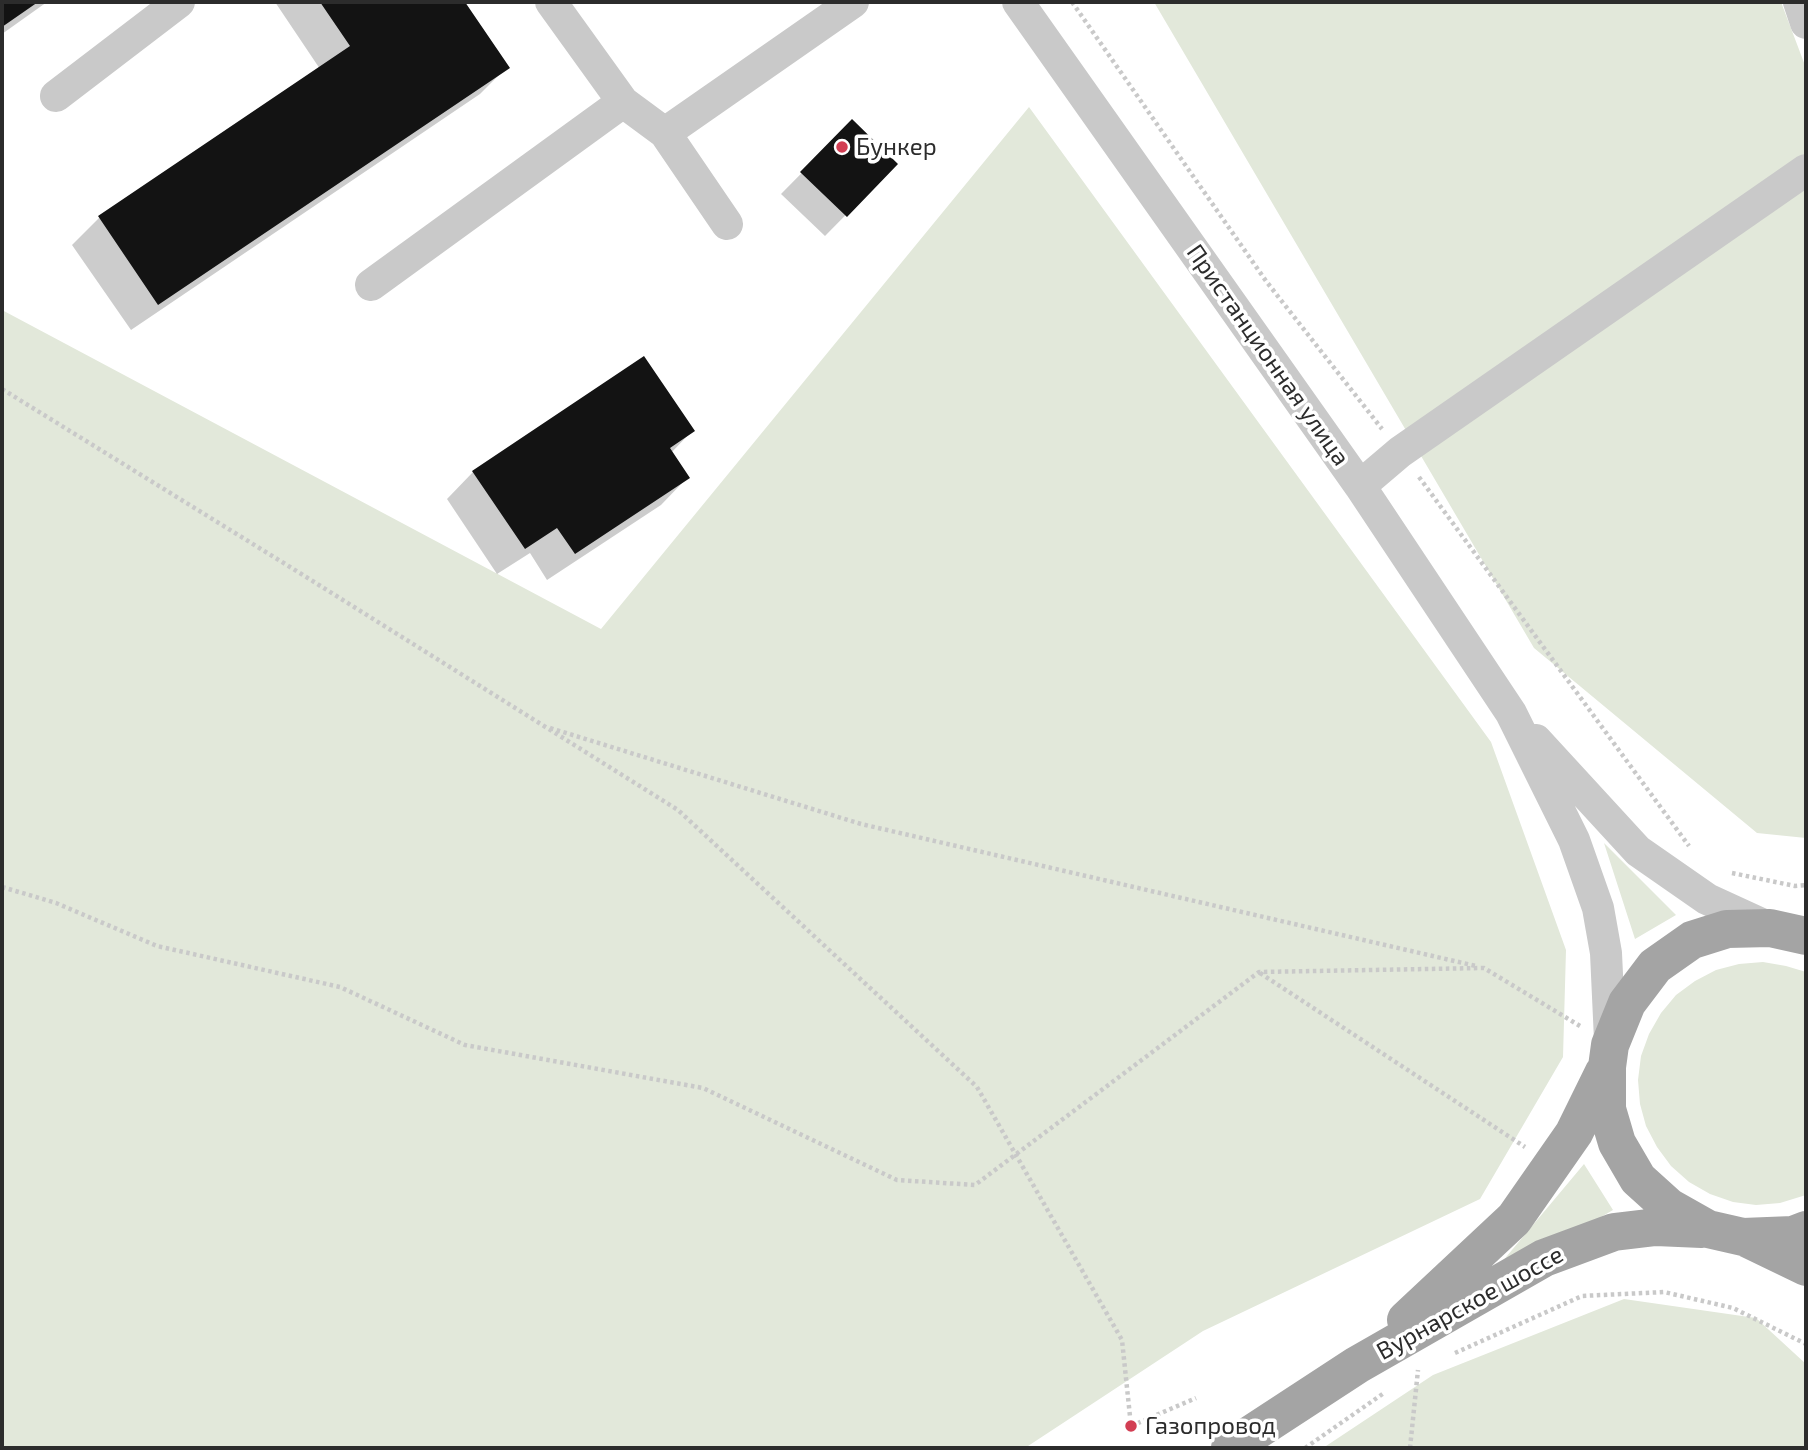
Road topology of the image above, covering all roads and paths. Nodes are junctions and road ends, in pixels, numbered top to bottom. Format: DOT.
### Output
graph roads {
  1 [pos="179,2"];
  2 [pos="551,2"];
  3 [pos="853,2"];
  4 [pos="1018,2"];
  5 [pos="1799,2"];
  6 [pos="1806,23"];
  7 [pos="56,96"];
  8 [pos="623,102"];
  9 [pos="665,133"];
  10 [pos="1806,170"];
  11 [pos="727,224"];
  12 [pos="371,285"];
  13 [pos="2,389"];
  14 [pos="1360,486"];
  15 [pos="1511,713"];
  16 [pos="543,726"];
  17 [pos="2,887"];
  18 [pos="1788,932"];
  19 [pos="1484,968"];
  20 [pos="1259,972"];
  21 [pos="1609,1056"];
  22 [pos="1016,1155"];
  23 [pos="1552,1164"];
  24 [pos="1806,1230"];
  25 [pos="1725,1233"];
  26 [pos="1806,1267"];
  27 [pos="1806,1343"];
  28 [pos="1443,1358"];
  29 [pos="1357,1365"];
  30 [pos="1407,1377"];
  31 [pos="1384,1393"];
  32 [pos="1196,1398"];
  33 [pos="1230,1448"];
  34 [pos="1305,1448"];
  35 [pos="1410,1448"];
  1 -- 7 [label="street"];
  2 -- 8 [label="street"];
  3 -- 9 [label="street"];
  4 -- 14 [label="street, Пристанционная улица"];
  5 -- 6 [label="street"];
  8 -- 9 [label="street"];
  8 -- 12 [label="street"];
  9 -- 11 [label="street"];
  10 -- 14 [label="street"];
  13 -- 16 [label="path"];
  14 -- 15 [label="street, Пристанционная улица"];
  15 -- 18 [label="street, Пристанционная улица"];
  15 -- 21 [label="street, Пристанционная улица"];
  16 -- 19 [label="path"];
  16 -- 22 [label="path"];
  17 -- 22 [label="path"];
  18 -- 21 [label="main road, Вурнарское шоссе"];
  19 -- 20 [label="path"];
  19 -- 21 [label="path"];
  20 -- 22 [label="path"];
  20 -- 23 [label="path"];
  21 -- 23 [label="main road, Вурнарское шоссе"];
  21 -- 25 [label="main road"];
  22 -- 32 [label="path"];
  23 -- 29 [label="main road, Вурнарское шоссе"];
  24 -- 25 [label="main road"];
  25 -- 26 [label="main road, Вурнарское шоссе"];
  25 -- 29 [label="main road, Вурнарское шоссе"];
  27 -- 28 [label="path"];
  29 -- 33 [label="main road, Вурнарское шоссе"];
  30 -- 35 [label="path"];
  31 -- 34 [label="path"];
}
